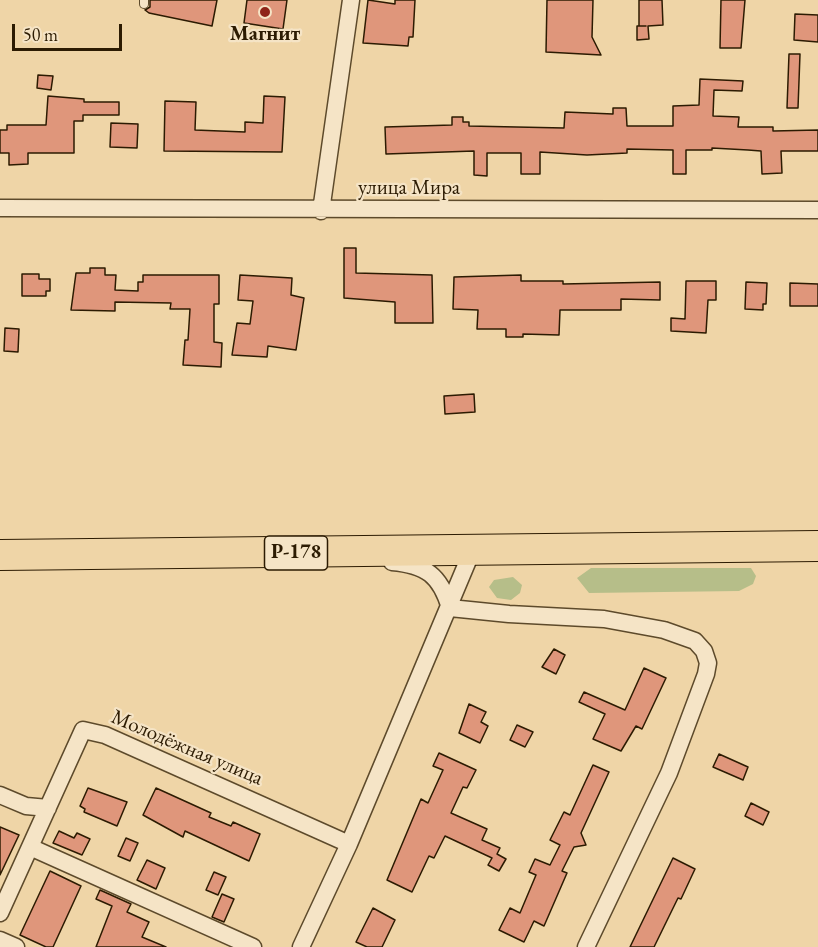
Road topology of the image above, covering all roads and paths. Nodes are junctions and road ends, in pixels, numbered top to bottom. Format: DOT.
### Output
graph roads {
  1 [pos="351,0"];
  2 [pos="0,208"];
  3 [pos="818,210"];
  4 [pos="321,211"];
  5 [pos="818,546"];
  6 [pos="472,551"];
  7 [pos="303,553"];
  8 [pos="0,555"];
  9 [pos="450,608"];
  10 [pos="0,795"];
  11 [pos="48,808"];
  12 [pos="349,844"];
  13 [pos="30,847"];
  14 [pos="0,913"];
  15 [pos="0,940"];
  16 [pos="16,947"];
  17 [pos="253,947"];
  18 [pos="302,947"];
  19 [pos="586,947"];
  1 -- 4 [label="street"];
  2 -- 4 [label="street, улица Мира"];
  3 -- 4 [label="street, улица Мира"];
  5 -- 6 [label="highway, Р-178"];
  6 -- 7 [label="highway, Р-178"];
  6 -- 9 [label="street"];
  7 -- 8 [label="highway, Р-178"];
  7 -- 9 [label="street"];
  9 -- 12 [label="street"];
  9 -- 19 [label="street"];
  10 -- 11 [label="street"];
  11 -- 12 [label="street, Молодёжная улица"];
  11 -- 13 [label="street, Молодёжная улица"];
  12 -- 18 [label="street"];
  13 -- 14 [label="street, Молодёжная улица"];
  13 -- 17 [label="street"];
  15 -- 16 [label="street"];
}
